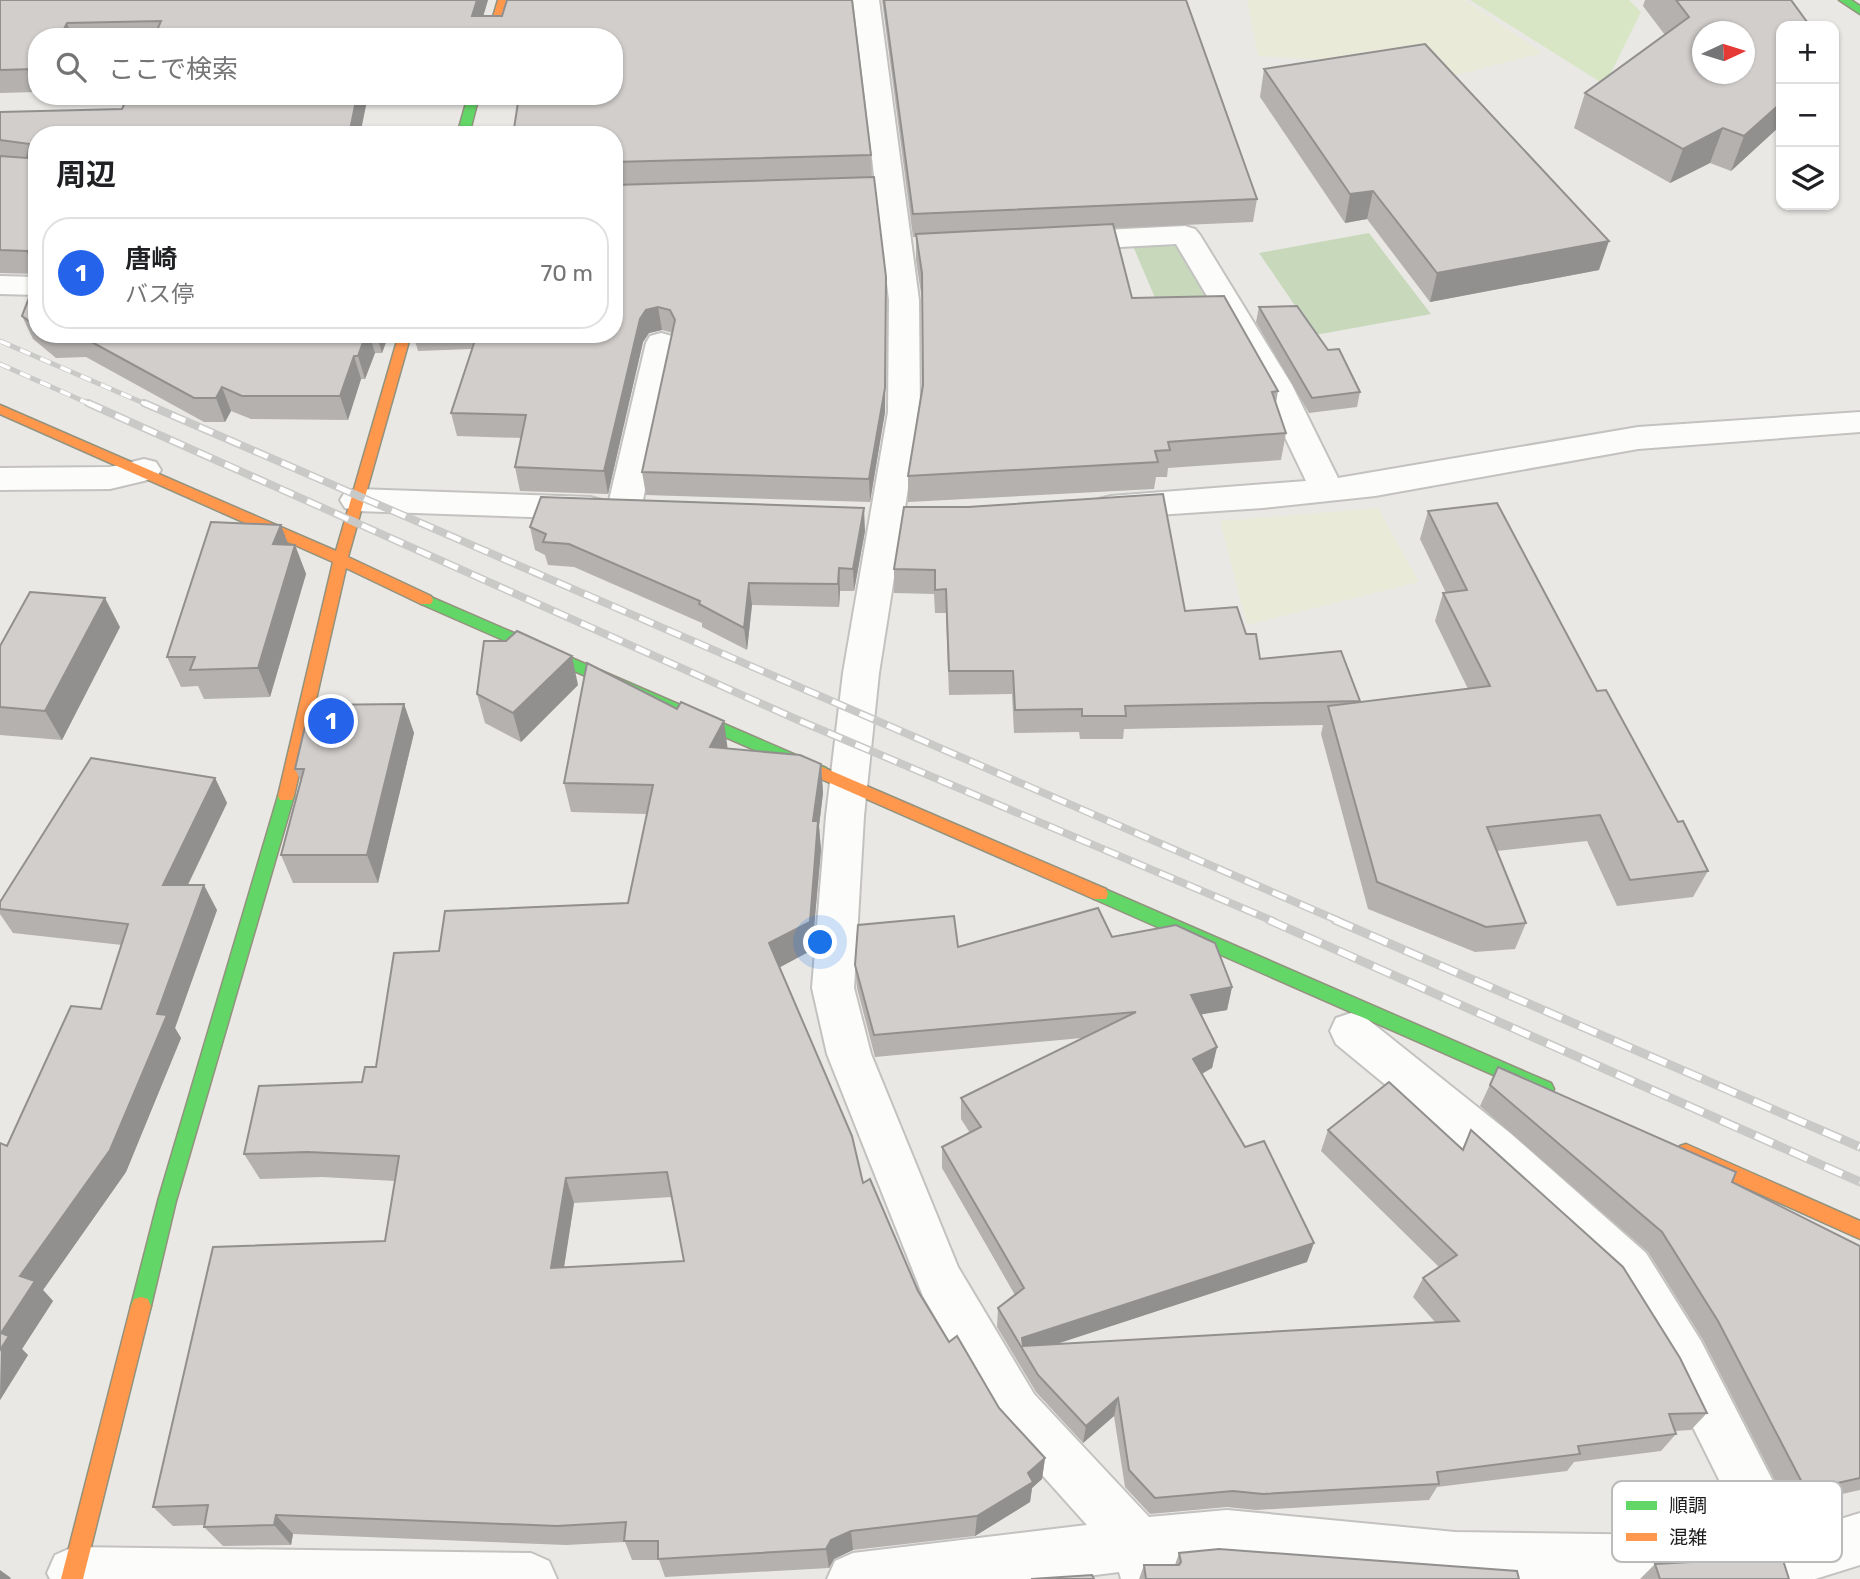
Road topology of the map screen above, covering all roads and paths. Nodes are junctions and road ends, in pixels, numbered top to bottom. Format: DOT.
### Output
graph roads {
  1 [pos="503,0"];
  2 [pos="866,0"];
  3 [pos="1844,0"];
  4 [pos="1860,11"];
  5 [pos="495,28"];
  6 [pos="471,105"];
  7 [pos="466,126"];
  8 [pos="1034,243"];
  9 [pos="0,285"];
  10 [pos="28,286"];
  11 [pos="402,343"];
  12 [pos="661,344"];
  13 [pos="0,409"];
  14 [pos="1860,422"];
  15 [pos="144,470"];
  16 [pos="0,479"];
  17 [pos="1327,490"];
  18 [pos="358,500"];
  19 [pos="1075,509"];
  20 [pos="341,558"];
  21 [pos="848,784"];
  22 [pos="1350,1031"];
  23 [pos="1558,1095"];
  24 [pos="1671,1145"];
  25 [pos="1860,1230"];
  26 [pos="1746,1481"];
  27 [pos="1860,1539"];
  28 [pos="1842,1545"];
  29 [pos="1612,1560"];
  30 [pos="1143,1561"];
  31 [pos="73,1576"];
  32 [pos="531,1579"];
  33 [pos="853,1579"];
  1 -- 5 [label="street"];
  2 -- 21 [label="street"];
  3 -- 4 [label="street"];
  6 -- 7 [label="street"];
  8 -- 17 [label="street"];
  9 -- 10 [label="street"];
  11 -- 18 [label="street"];
  12 -- 18 [label="street"];
  13 -- 15 [label="street"];
  14 -- 17 [label="street"];
  15 -- 16 [label="street"];
  15 -- 20 [label="street"];
  17 -- 19 [label="street"];
  18 -- 20 [label="street"];
  20 -- 21 [label="street"];
  20 -- 31 [label="street"];
  21 -- 23 [label="street"];
  21 -- 30 [label="street"];
  22 -- 26 [label="street"];
  24 -- 25 [label="street"];
  27 -- 28 [label="street"];
  29 -- 30 [label="street"];
  30 -- 33 [label="street"];
  31 -- 32 [label="street"];
}
